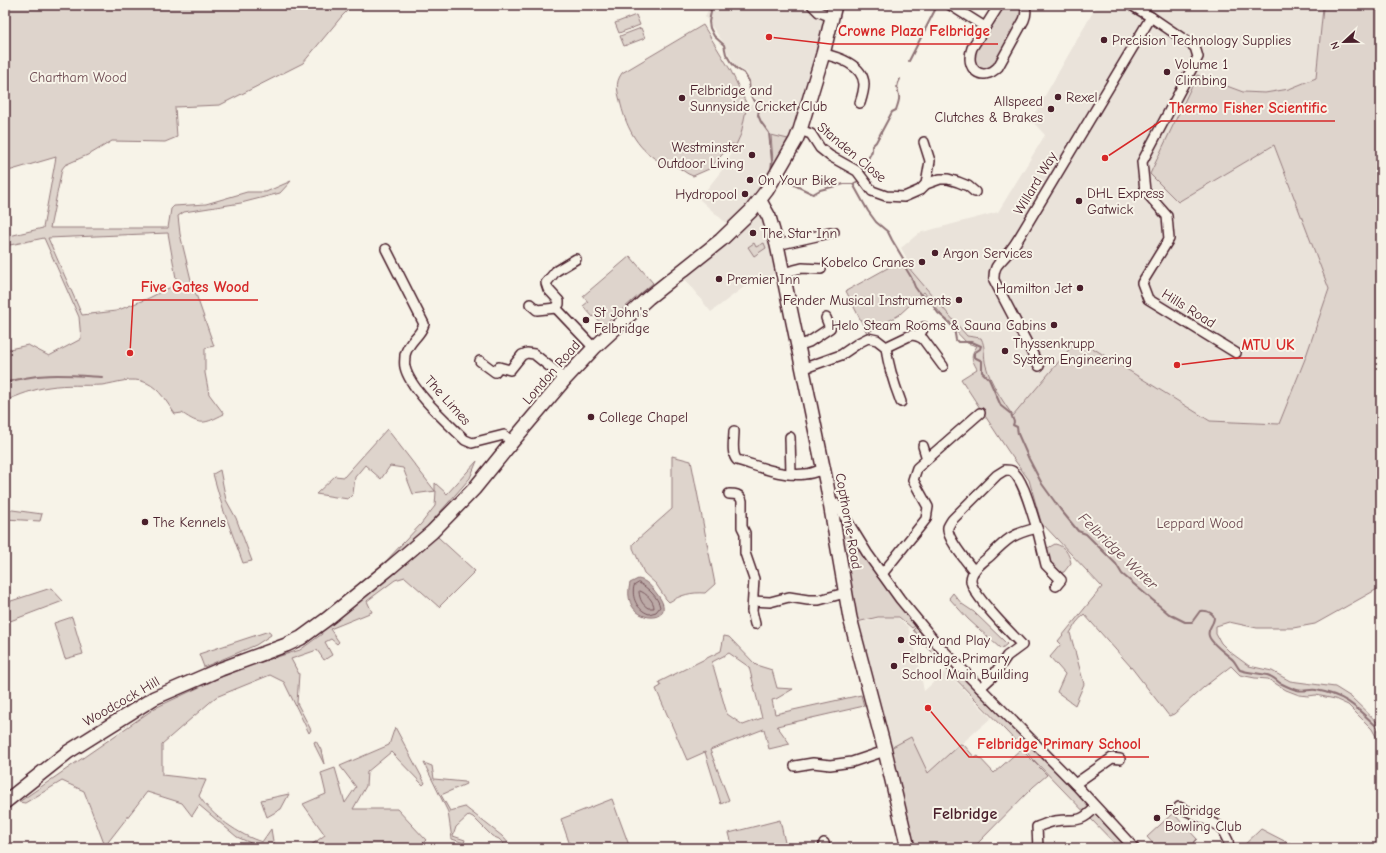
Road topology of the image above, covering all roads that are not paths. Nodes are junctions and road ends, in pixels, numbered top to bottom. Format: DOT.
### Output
graph roads {
  1 [pos="812,5"];
  2 [pos="950,5"];
  3 [pos="999,5"];
  4 [pos="1024,5"];
  5 [pos="1131,5"];
  6 [pos="834,11"];
  7 [pos="1151,17"];
  8 [pos="985,27"];
  9 [pos="823,54"];
  10 [pos="860,102"];
  11 [pos="800,130"];
  12 [pos="924,142"];
  13 [pos="926,184"];
  14 [pos="975,192"];
  15 [pos="760,201"];
  16 [pos="834,232"];
  17 [pos="777,245"];
  18 [pos="386,249"];
  19 [pos="576,259"];
  20 [pos="821,269"];
  21 [pos="782,273"];
  22 [pos="530,304"];
  23 [pos="556,308"];
  24 [pos="826,318"];
  25 [pos="924,327"];
  26 [pos="919,336"];
  27 [pos="797,346"];
  28 [pos="886,347"];
  29 [pos="594,348"];
  30 [pos="1236,353"];
  31 [pos="480,361"];
  32 [pos="943,366"];
  33 [pos="1039,366"];
  34 [pos="802,370"];
  35 [pos="565,379"];
  36 [pos="901,402"];
  37 [pos="980,413"];
  38 [pos="734,431"];
  39 [pos="790,437"];
  40 [pos="512,442"];
  41 [pos="923,446"];
  42 [pos="927,459"];
  43 [pos="824,469"];
  44 [pos="791,474"];
  45 [pos="729,494"];
  46 [pos="830,504"];
  47 [pos="1037,528"];
  48 [pos="974,571"];
  49 [pos="1067,572"];
  50 [pos="882,574"];
  51 [pos="845,593"];
  52 [pos="753,600"];
  53 [pos="327,619"];
  54 [pos="755,624"];
  55 [pos="980,688"];
  56 [pos="885,751"];
  57 [pos="1120,759"];
  58 [pos="795,766"];
  59 [pos="1075,784"];
  60 [pos="5,802"];
  61 [pos="1179,807"];
  62 [pos="1095,808"];
  63 [pos="908,848"];
  64 [pos="1038,848"];
  65 [pos="1134,848"];
  66 [pos="1229,848"];
  1 -- 6 [label="street"];
  2 -- 8 [label="street"];
  3 -- 8 [label="street"];
  4 -- 8 [label="street"];
  5 -- 7 [label="street, Hills Road"];
  6 -- 9 [label="highway, London Road"];
  7 -- 30 [label="street, Hills Road"];
  7 -- 33 [label="street, Willard Way"];
  9 -- 10 [label="street"];
  9 -- 11 [label="highway, London Road"];
  11 -- 13 [label="street, Standen Close"];
  11 -- 15 [label="highway, London Road"];
  12 -- 13 [label="street"];
  13 -- 14 [label="street, Standen Close"];
  15 -- 17 [label="highway, Copthorne Road"];
  15 -- 29 [label="highway, London Road"];
  16 -- 17 [label="street"];
  17 -- 21 [label="highway, Copthorne Road"];
  18 -- 40 [label="street, The Limes"];
  19 -- 23 [label="street"];
  20 -- 21 [label="street"];
  21 -- 27 [label="highway, Copthorne Road"];
  22 -- 23 [label="street"];
  23 -- 29 [label="street"];
  24 -- 27 [label="street"];
  25 -- 26 [label="street"];
  26 -- 28 [label="street"];
  26 -- 32 [label="street"];
  27 -- 34 [label="highway, Copthorne Road"];
  28 -- 34 [label="street"];
  28 -- 36 [label="street"];
  29 -- 35 [label="highway, London Road"];
  31 -- 35 [label="street"];
  34 -- 43 [label="highway, Copthorne Road"];
  35 -- 40 [label="highway, London Road"];
  37 -- 42 [label="street"];
  38 -- 44 [label="street"];
  39 -- 44 [label="street"];
  40 -- 53 [label="highway, London Road"];
  41 -- 42 [label="street"];
  42 -- 50 [label="street"];
  43 -- 44 [label="street"];
  43 -- 46 [label="highway, Copthorne Road"];
  45 -- 52 [label="street"];
  46 -- 50 [label="street"];
  46 -- 51 [label="highway, Copthorne Road"];
  47 -- 48 [label="street"];
  47 -- 48 [label="street"];
  47 -- 49 [label="street"];
  48 -- 55 [label="street"];
  50 -- 55 [label="street"];
  51 -- 52 [label="street"];
  51 -- 56 [label="highway, Copthorne Road"];
  52 -- 54 [label="street"];
  53 -- 60 [label="highway, Woodcock Hill"];
  55 -- 59 [label="street"];
  56 -- 58 [label="street"];
  56 -- 63 [label="highway, Copthorne Road"];
  57 -- 59 [label="street"];
  59 -- 62 [label="street"];
  61 -- 66 [label="street"];
  62 -- 64 [label="street"];
  62 -- 65 [label="street"];
}
